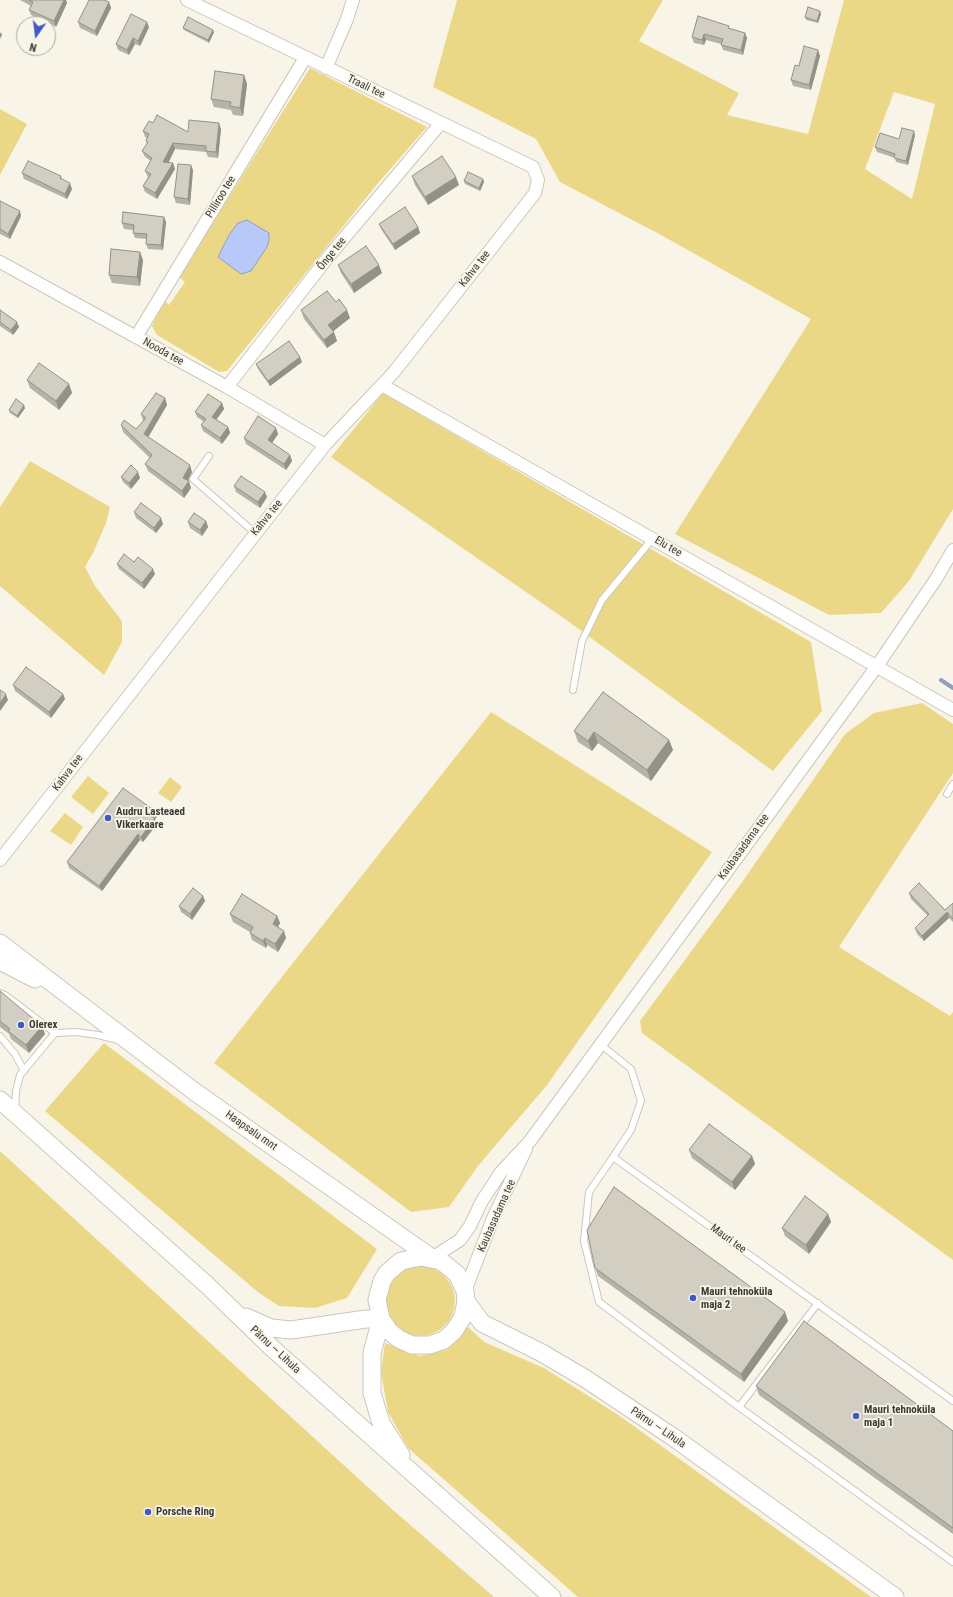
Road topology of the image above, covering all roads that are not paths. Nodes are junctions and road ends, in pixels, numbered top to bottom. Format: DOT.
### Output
graph roads {
  1 [pos="187,0"];
  2 [pos="353,0"];
  3 [pos="305,58"];
  4 [pos="326,68"];
  5 [pos="441,123"];
  6 [pos="538,180"];
  7 [pos="0,262"];
  8 [pos="136,337"];
  9 [pos="382,385"];
  10 [pos="227,387"];
  11 [pos="325,445"];
  12 [pos="209,456"];
  13 [pos="255,532"];
  14 [pos="653,538"];
  15 [pos="953,550"];
  16 [pos="877,666"];
  17 [pos="573,690"];
  18 [pos="953,710"];
  19 [pos="953,784"];
  20 [pos="947,794"];
  21 [pos="0,860"];
  22 [pos="0,943"];
  23 [pos="0,961"];
  24 [pos="0,993"];
  25 [pos="75,1000"];
  26 [pos="54,1033"];
  27 [pos="0,1036"];
  28 [pos="600,1044"];
  29 [pos="134,1045"];
  30 [pos="24,1071"];
  31 [pos="0,1100"];
  32 [pos="16,1114"];
  33 [pos="530,1141"];
  34 [pos="613,1157"];
  35 [pos="432,1258"];
  36 [pos="466,1296"];
  37 [pos="818,1303"];
  38 [pos="230,1307"];
  39 [pos="381,1319"];
  40 [pos="953,1401"];
  41 [pos="739,1407"];
  42 [pos="411,1471"];
  43 [pos="953,1562"];
  44 [pos="552,1597"];
  45 [pos="895,1597"];
  1 -- 3 [label="street, Traali tee"];
  2 -- 4 [label="street"];
  3 -- 4 [label="street, Traali tee"];
  3 -- 8 [label="street, Pilliroo tee"];
  4 -- 5 [label="street, Traali tee"];
  5 -- 6 [label="street, Traali tee"];
  5 -- 10 [label="street, Õnge tee"];
  6 -- 9 [label="street, Kahva tee"];
  7 -- 8 [label="street, Nooda tee"];
  8 -- 10 [label="street, Nooda tee"];
  9 -- 11 [label="street, Kahva tee"];
  9 -- 14 [label="street, Elu tee"];
  10 -- 11 [label="street, Nooda tee"];
  11 -- 13 [label="street, Kahva tee"];
  12 -- 13 [label="lane"];
  13 -- 21 [label="street, Kahva tee"];
  14 -- 16 [label="street, Elu tee"];
  14 -- 17 [label="lane"];
  15 -- 16 [label="street, Kaubasadama tee"];
  16 -- 18 [label="street, Elu tee"];
  16 -- 28 [label="street, Kaubasadama tee"];
  19 -- 20 [label="lane"];
  22 -- 25 [label="main road"];
  23 -- 25 [label="main road"];
  24 -- 26 [label="lane"];
  25 -- 29 [label="main road, Haapsalu mnt"];
  26 -- 29 [label="lane"];
  26 -- 30 [label="lane"];
  27 -- 30 [label="lane"];
  28 -- 33 [label="street, Kaubasadama tee"];
  28 -- 34 [label="lane"];
  29 -- 35 [label="main road, Haapsalu mnt"];
  30 -- 32 [label="lane"];
  31 -- 32 [label="main road, Pärnu — Lihula"];
  32 -- 38 [label="main road, Pärnu — Lihula"];
  33 -- 35 [label="street, Kaubasadama tee"];
  33 -- 36 [label="street, Kaubasadama tee"];
  34 -- 37 [label="lane, Mauri tee"];
  34 -- 41 [label="lane"];
  35 -- 36 [label="main road, Pärnu — Lihula"];
  35 -- 39 [label="main road"];
  36 -- 39 [label="main road"];
  36 -- 45 [label="main road, Pärnu — Lihula"];
  37 -- 40 [label="lane, Mauri tee"];
  37 -- 41 [label="lane"];
  38 -- 39 [label="main road"];
  38 -- 42 [label="main road, Pärnu — Lihula"];
  39 -- 42 [label="main road"];
  41 -- 43 [label="lane"];
  42 -- 44 [label="main road, Pärnu — Lihula"];
}
